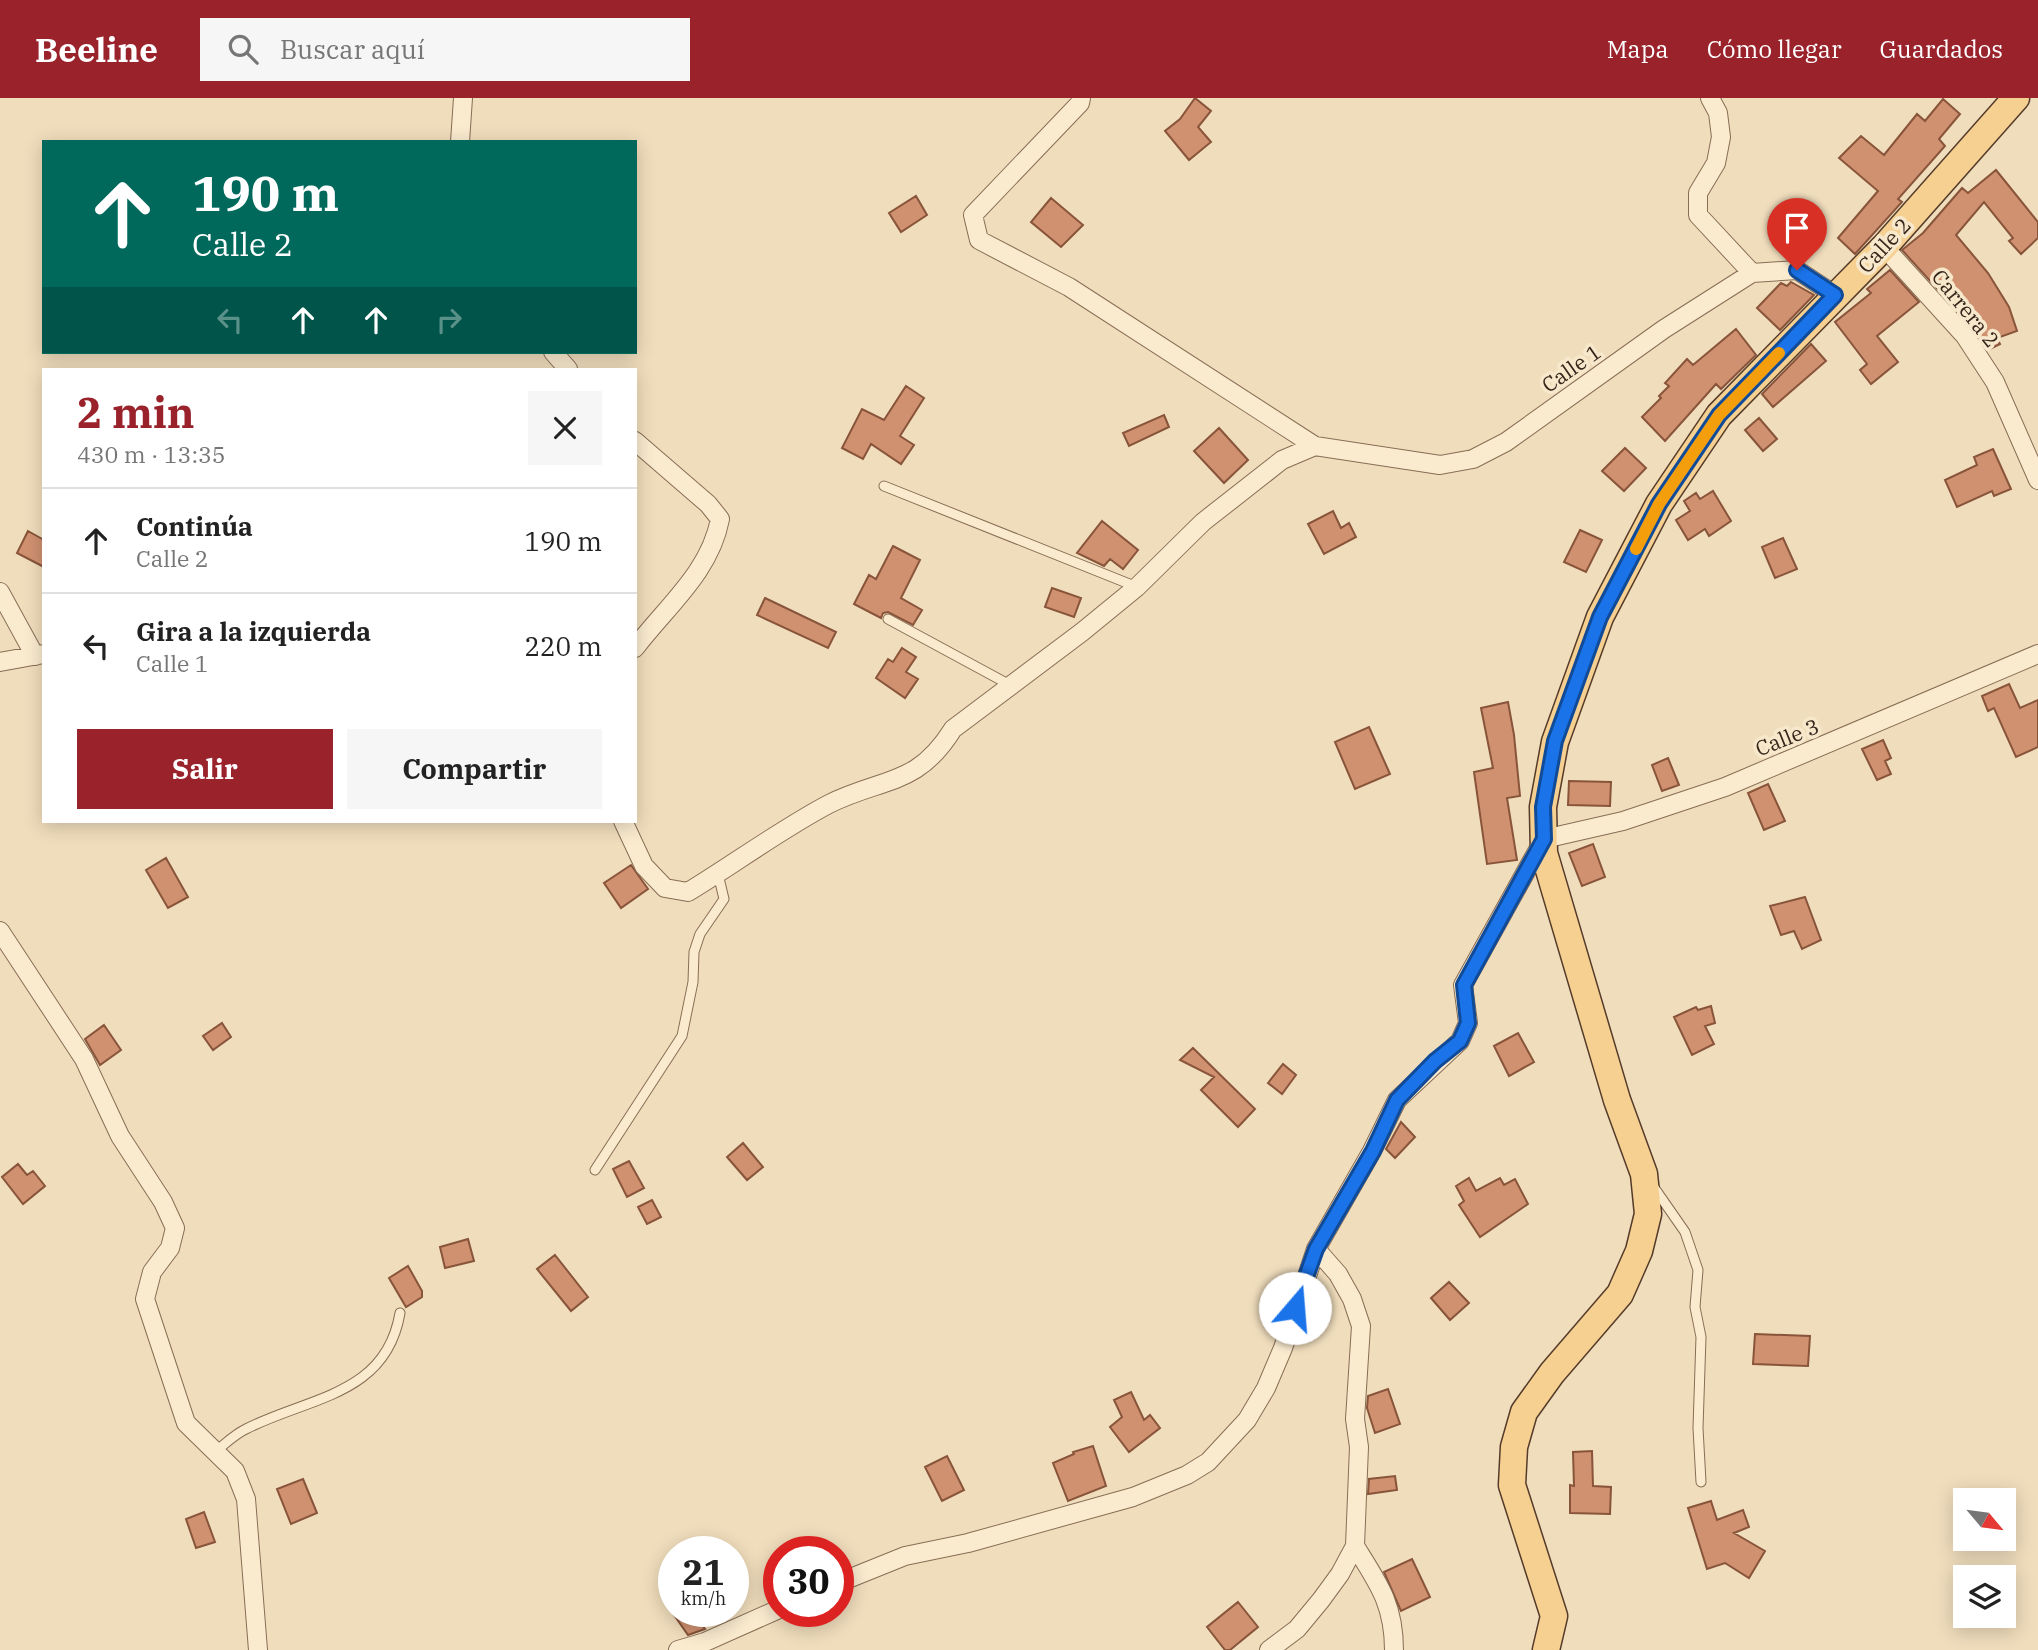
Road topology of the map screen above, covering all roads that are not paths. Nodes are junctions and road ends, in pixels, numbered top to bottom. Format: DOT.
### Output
graph roads {
  1 [pos="463,98"];
  2 [pos="1081,98"];
  3 [pos="1710,98"];
  4 [pos="2016,98"];
  5 [pos="460,140"];
  6 [pos="1884,247"];
  7 [pos="1752,273"];
  8 [pos="1835,295"];
  9 [pos="555,354"];
  10 [pos="567,368"];
  11 [pos="637,443"];
  12 [pos="1315,446"];
  13 [pos="2038,481"];
  14 [pos="884,486"];
  15 [pos="1137,587"];
  16 [pos="0,592"];
  17 [pos="888,619"];
  18 [pos="637,646"];
  19 [pos="2038,654"];
  20 [pos="39,655"];
  21 [pos="0,662"];
  22 [pos="1010,685"];
  23 [pos="624,823"];
  24 [pos="1544,839"];
  25 [pos="718,874"];
  26 [pos="0,931"];
  27 [pos="595,1170"];
  28 [pos="1644,1174"];
  29 [pos="1316,1249"];
  30 [pos="400,1312"];
  31 [pos="216,1451"];
  32 [pos="1701,1482"];
  33 [pos="1355,1546"];
  34 [pos="854,1577"];
  35 [pos="763,1616"];
  36 [pos="258,1650"];
  37 [pos="677,1650"];
  38 [pos="1269,1650"];
  39 [pos="1394,1650"];
  40 [pos="1545,1650"];
  1 -- 5 [label="street"];
  2 -- 12 [label="street"];
  3 -- 7 [label="street"];
  4 -- 6 [label="main road, Calle 2"];
  6 -- 8 [label="main road, Calle 2"];
  6 -- 13 [label="street, Carrera 2"];
  7 -- 8 [label="street, Calle 1"];
  7 -- 12 [label="street, Calle 1"];
  8 -- 24 [label="main road, Calle 2"];
  9 -- 10 [label="street"];
  11 -- 18 [label="street"];
  12 -- 15 [label="street"];
  14 -- 15 [label="lane"];
  15 -- 22 [label="street"];
  16 -- 20 [label="street"];
  17 -- 22 [label="lane"];
  19 -- 24 [label="street, Calle 3"];
  20 -- 21 [label="street"];
  22 -- 25 [label="street"];
  23 -- 25 [label="street"];
  24 -- 28 [label="main road, Calle 2"];
  24 -- 29 [label="street"];
  25 -- 27 [label="lane"];
  26 -- 31 [label="street"];
  28 -- 32 [label="lane"];
  28 -- 40 [label="main road, Calle 2"];
  29 -- 33 [label="street"];
  29 -- 34 [label="street"];
  30 -- 31 [label="lane"];
  31 -- 36 [label="street"];
  33 -- 38 [label="street"];
  33 -- 39 [label="street"];
  35 -- 37 [label="street"];
}
